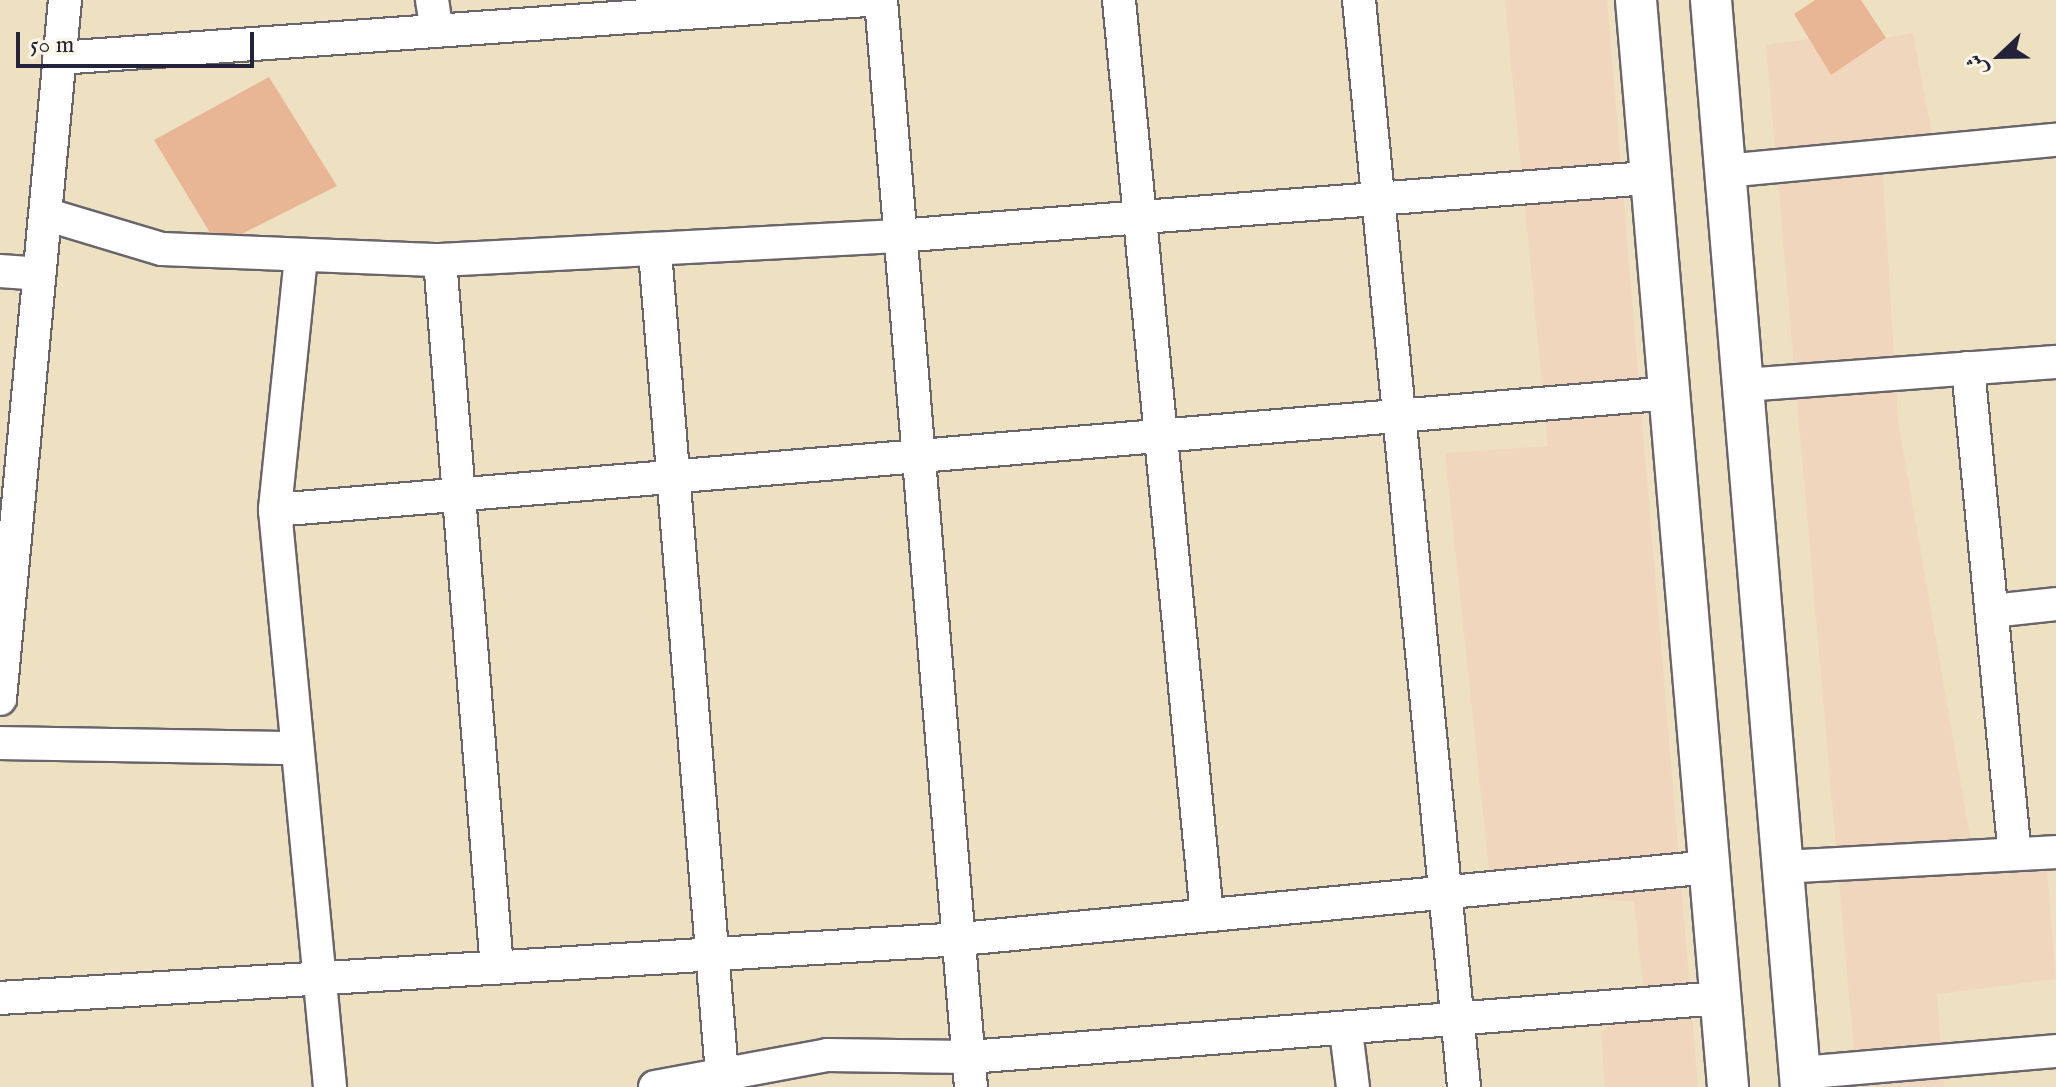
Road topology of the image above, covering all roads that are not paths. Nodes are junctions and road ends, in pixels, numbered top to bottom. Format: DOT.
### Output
graph roads {
  1 [pos="65,0"];
  2 [pos="867,0"];
  3 [pos="881,0"];
  4 [pos="1119,0"];
  5 [pos="1359,0"];
  6 [pos="1636,0"];
  7 [pos="1711,0"];
  8 [pos="655,8"];
  9 [pos="435,16"];
  10 [pos="59,58"];
  11 [pos="2056,140"];
  12 [pos="1725,171"];
  13 [pos="1648,178"];
  14 [pos="1376,199"];
  15 [pos="45,214"];
  16 [pos="1140,217"];
  17 [pos="897,236"];
  18 [pos="655,252"];
  19 [pos="301,257"];
  20 [pos="440,260"];
  21 [pos="0,271"];
  22 [pos="39,274"];
  23 [pos="2056,362"];
  24 [pos="1968,368"];
  25 [pos="1743,385"];
  26 [pos="1670,393"];
  27 [pos="1400,416"];
  28 [pos="1161,436"];
  29 [pos="920,456"];
  30 [pos="673,477"];
  31 [pos="459,495"];
  32 [pos="275,510"];
  33 [pos="2056,604"];
  34 [pos="1992,611"];
  35 [pos="0,699"];
  36 [pos="0,743"];
  37 [pos="297,748"];
  38 [pos="2056,852"];
  39 [pos="2015,854"];
  40 [pos="1710,867"];
  41 [pos="1781,867"];
  42 [pos="1446,892"];
  43 [pos="1207,915"];
  44 [pos="961,939"];
  45 [pos="712,955"];
  46 [pos="497,968"];
  47 [pos="320,978"];
  48 [pos="0,998"];
  49 [pos="1721,998"];
  50 [pos="1459,1023"];
  51 [pos="1346,1031"];
  52 [pos="2056,1051"];
  53 [pos="970,1072"];
  54 [pos="1801,1080"];
  55 [pos="722,1084"];
  56 [pos="330,1087"];
  57 [pos="655,1087"];
  58 [pos="1353,1087"];
  59 [pos="1464,1087"];
  60 [pos="1728,1087"];
  1 -- 10 [label="street"];
  2 -- 8 [label="street"];
  3 -- 17 [label="street"];
  4 -- 16 [label="street"];
  5 -- 14 [label="street"];
  6 -- 13 [label="main road"];
  7 -- 12 [label="main road"];
  8 -- 9 [label="street"];
  9 -- 10 [label="street"];
  10 -- 15 [label="street"];
  11 -- 12 [label="street"];
  12 -- 25 [label="main road"];
  13 -- 14 [label="street"];
  13 -- 26 [label="main road"];
  14 -- 16 [label="street"];
  14 -- 27 [label="street"];
  15 -- 19 [label="street"];
  15 -- 22 [label="street"];
  16 -- 17 [label="street"];
  16 -- 28 [label="street"];
  17 -- 18 [label="street"];
  17 -- 29 [label="street"];
  18 -- 20 [label="street"];
  18 -- 30 [label="street"];
  19 -- 20 [label="street"];
  19 -- 32 [label="street"];
  20 -- 31 [label="street"];
  21 -- 22 [label="street"];
  22 -- 35 [label="street"];
  23 -- 24 [label="street"];
  24 -- 25 [label="street"];
  24 -- 34 [label="street"];
  25 -- 41 [label="main road"];
  26 -- 27 [label="street"];
  26 -- 40 [label="main road"];
  27 -- 28 [label="street"];
  27 -- 42 [label="street"];
  28 -- 29 [label="street"];
  28 -- 43 [label="street"];
  29 -- 30 [label="street"];
  29 -- 44 [label="street"];
  30 -- 31 [label="street"];
  30 -- 45 [label="street"];
  31 -- 32 [label="street"];
  31 -- 46 [label="street"];
  32 -- 37 [label="street"];
  33 -- 34 [label="street"];
  34 -- 39 [label="street"];
  36 -- 37 [label="street"];
  37 -- 47 [label="street"];
  38 -- 39 [label="street"];
  39 -- 41 [label="street"];
  40 -- 42 [label="street"];
  40 -- 49 [label="main road"];
  41 -- 54 [label="main road"];
  42 -- 43 [label="street"];
  42 -- 50 [label="street"];
  43 -- 44 [label="street"];
  44 -- 45 [label="street"];
  44 -- 53 [label="street"];
  45 -- 46 [label="street"];
  45 -- 55 [label="street"];
  46 -- 47 [label="street"];
  47 -- 48 [label="street"];
  47 -- 56 [label="street"];
  49 -- 50 [label="street"];
  49 -- 60 [label="main road"];
  50 -- 51 [label="street"];
  50 -- 59 [label="street"];
  51 -- 53 [label="street"];
  51 -- 58 [label="street"];
  52 -- 54 [label="street"];
  53 -- 55 [label="street"];
  55 -- 57 [label="street"];
}
